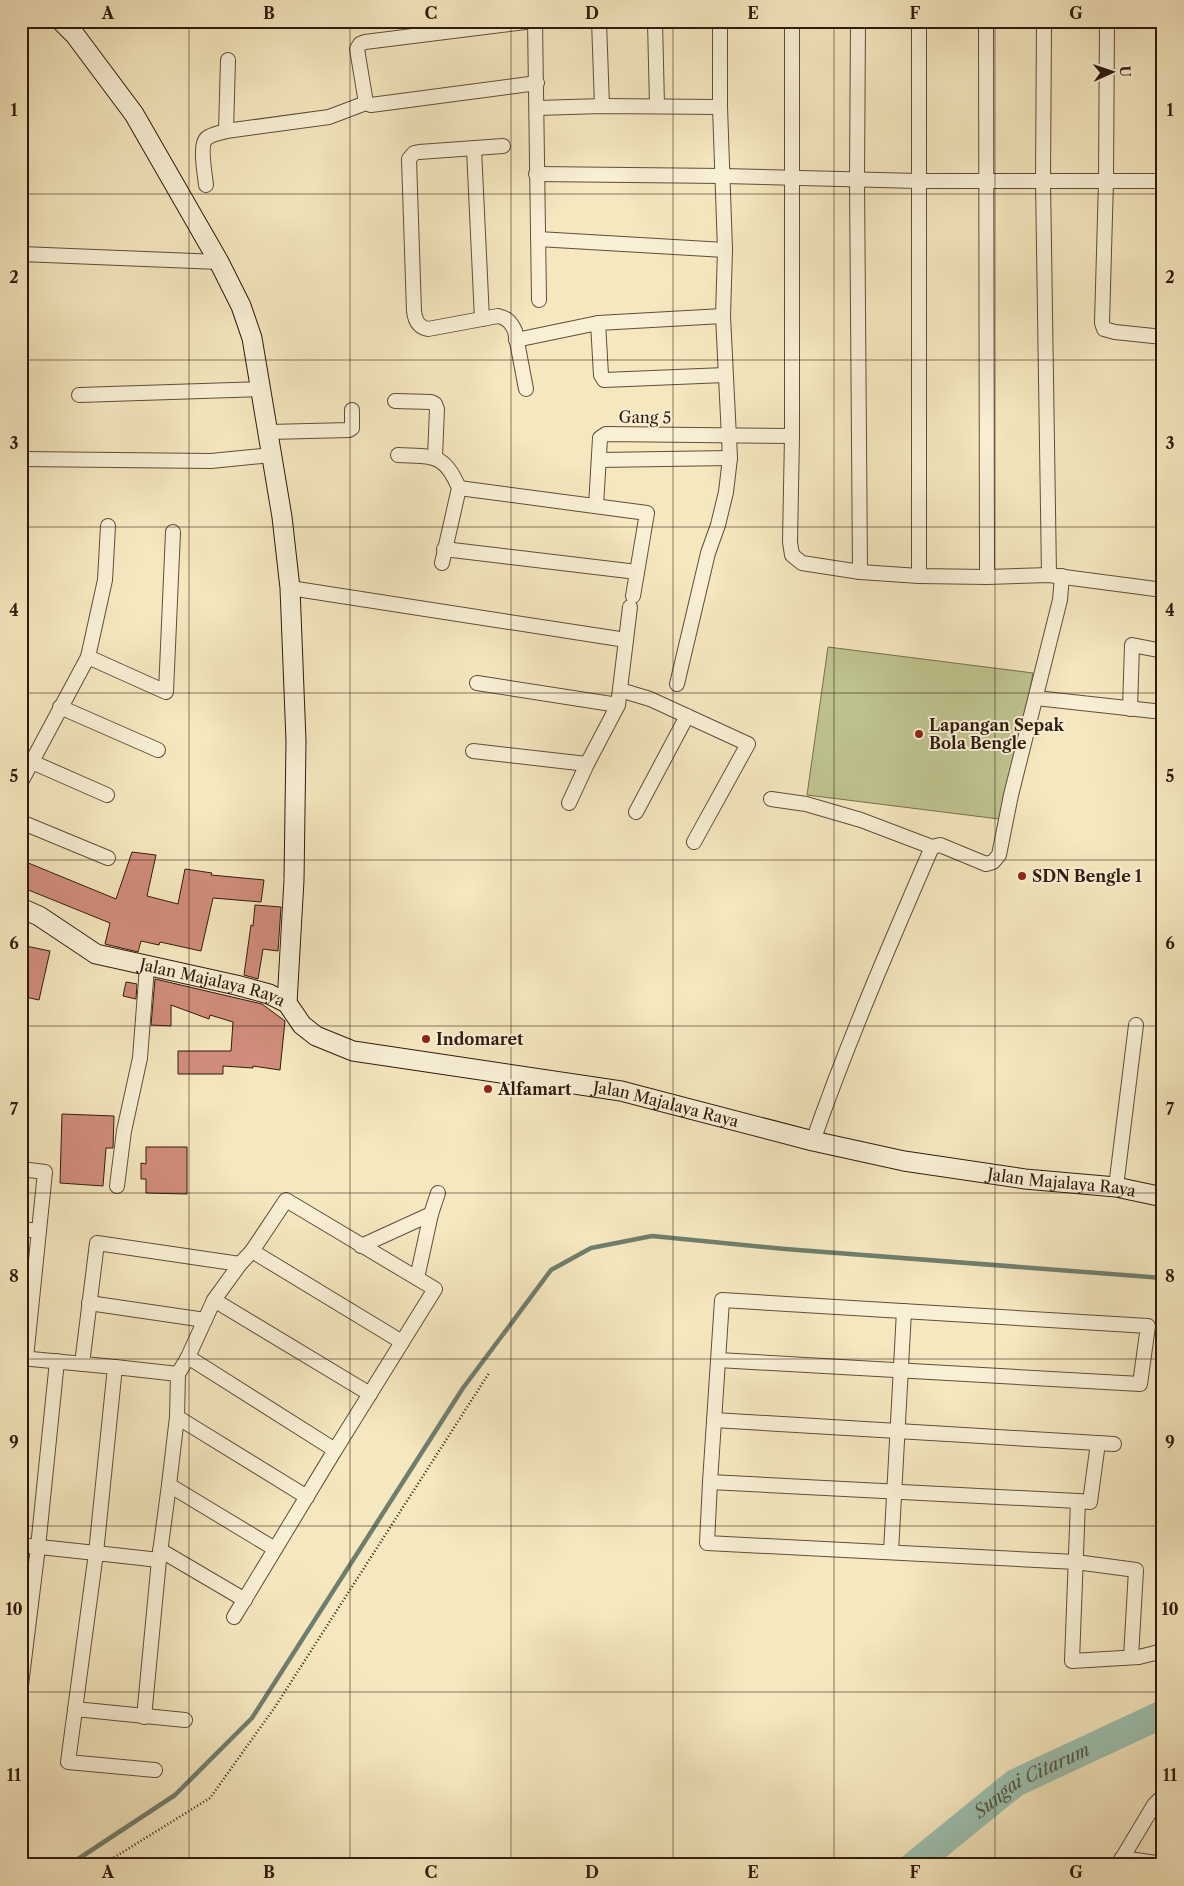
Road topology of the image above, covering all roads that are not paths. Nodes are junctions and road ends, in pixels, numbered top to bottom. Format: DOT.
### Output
graph roads {
  1 [pos="61,21"];
  2 [pos="534,21"];
  3 [pos="599,21"];
  4 [pos="655,21"];
  5 [pos="720,21"];
  6 [pos="792,21"];
  7 [pos="858,21"];
  8 [pos="919,21"];
  9 [pos="986,21"];
  10 [pos="1044,21"];
  11 [pos="1107,21"];
  12 [pos="228,60"];
  13 [pos="537,83"];
  14 [pos="366,103"];
  15 [pos="602,106"];
  16 [pos="658,106"];
  17 [pos="720,107"];
  18 [pos="537,108"];
  19 [pos="226,132"];
  20 [pos="503,146"];
  21 [pos="474,149"];
  22 [pos="536,174"];
  23 [pos="723,176"];
  24 [pos="792,178"];
  25 [pos="857,179"];
  26 [pos="918,181"];
  27 [pos="986,181"];
  28 [pos="1106,181"];
  29 [pos="1163,181"];
  30 [pos="1043,182"];
  31 [pos="206,185"];
  32 [pos="538,239"];
  33 [pos="725,250"];
  34 [pos="21,254"];
  35 [pos="218,262"];
  36 [pos="539,300"];
  37 [pos="723,316"];
  38 [pos="482,319"];
  39 [pos="598,323"];
  40 [pos="1163,337"];
  41 [pos="516,340"];
  42 [pos="725,375"];
  43 [pos="261,389"];
  44 [pos="526,390"];
  45 [pos="79,395"];
  46 [pos="395,401"];
  47 [pos="352,410"];
  48 [pos="269,432"];
  49 [pos="729,436"];
  50 [pos="792,436"];
  51 [pos="398,455"];
  52 [pos="272,456"];
  53 [pos="435,457"];
  54 [pos="730,458"];
  55 [pos="21,459"];
  56 [pos="598,460"];
  57 [pos="459,488"];
  58 [pos="596,506"];
  59 [pos="108,526"];
  60 [pos="173,532"];
  61 [pos="637,572"];
  62 [pos="860,572"];
  63 [pos="1055,575"];
  64 [pos="920,576"];
  65 [pos="988,577"];
  66 [pos="290,588"];
  67 [pos="1163,590"];
  68 [pos="626,640"];
  69 [pos="1163,651"];
  70 [pos="88,657"];
  71 [pos="478,683"];
  72 [pos="677,684"];
  73 [pos="620,690"];
  74 [pos="1036,698"];
  75 [pos="618,705"];
  76 [pos="60,707"];
  77 [pos="1130,709"];
  78 [pos="1163,712"];
  79 [pos="687,716"];
  80 [pos="158,750"];
  81 [pos="473,751"];
  82 [pos="32,762"];
  83 [pos="587,764"];
  84 [pos="21,782"];
  85 [pos="107,796"];
  86 [pos="771,799"];
  87 [pos="569,803"];
  88 [pos="636,812"];
  89 [pos="21,822"];
  90 [pos="694,842"];
  91 [pos="932,847"];
  92 [pos="108,858"];
  93 [pos="21,908"];
  94 [pos="147,967"];
  95 [pos="286,1003"];
  96 [pos="1136,1025"];
  97 [pos="813,1141"];
  98 [pos="21,1169"];
  99 [pos="117,1186"];
  100 [pos="1116,1187"];
  101 [pos="438,1193"];
  102 [pos="1163,1197"];
  103 [pos="431,1214"];
  104 [pos="21,1229"];
  105 [pos="39,1231"];
  106 [pos="361,1246"];
  107 [pos="252,1251"];
  108 [pos="240,1264"];
  109 [pos="417,1278"];
  110 [pos="27,1290"];
  111 [pos="214,1300"];
  112 [pos="89,1304"];
  113 [pos="904,1311"];
  114 [pos="205,1320"];
  115 [pos="402,1342"];
  116 [pos="188,1357"];
  117 [pos="23,1358"];
  118 [pos="718,1360"];
  119 [pos="57,1361"];
  120 [pos="82,1364"];
  121 [pos="115,1367"];
  122 [pos="901,1371"];
  123 [pos="178,1374"];
  124 [pos="370,1394"];
  125 [pos="176,1417"];
  126 [pos="714,1420"];
  127 [pos="898,1431"];
  128 [pos="1098,1443"];
  129 [pos="1114,1444"];
  130 [pos="334,1450"];
  131 [pos="710,1482"];
  132 [pos="170,1485"];
  133 [pos="894,1492"];
  134 [pos="306,1497"];
  135 [pos="1078,1501"];
  136 [pos="21,1545"];
  137 [pos="38,1547"];
  138 [pos="275,1549"];
  139 [pos="891,1552"];
  140 [pos="96,1553"];
  141 [pos="159,1555"];
  142 [pos="1076,1562"];
  143 [pos="245,1600"];
  144 [pos="234,1617"];
  145 [pos="1163,1651"];
  146 [pos="1131,1658"];
  147 [pos="21,1685"];
  148 [pos="75,1710"];
  149 [pos="144,1717"];
  150 [pos="185,1720"];
  151 [pos="155,1770"];
  152 [pos="1163,1796"];
  153 [pos="1120,1861"];
  154 [pos="1163,1864"];
  1 -- 35 [label="street"];
  2 -- 13 [label="street"];
  2 -- 14 [label="street"];
  3 -- 15 [label="street"];
  4 -- 16 [label="street"];
  5 -- 17 [label="street"];
  6 -- 24 [label="street"];
  7 -- 25 [label="street"];
  8 -- 26 [label="street"];
  9 -- 27 [label="street"];
  10 -- 30 [label="street"];
  11 -- 28 [label="street"];
  12 -- 19 [label="street"];
  13 -- 14 [label="street"];
  13 -- 18 [label="street"];
  14 -- 19 [label="street"];
  15 -- 16 [label="street"];
  15 -- 18 [label="street"];
  16 -- 17 [label="street"];
  17 -- 23 [label="street"];
  18 -- 22 [label="street"];
  19 -- 31 [label="street"];
  20 -- 21 [label="street"];
  21 -- 38 [label="street"];
  21 -- 38 [label="street"];
  22 -- 23 [label="street"];
  22 -- 32 [label="street"];
  23 -- 24 [label="street"];
  23 -- 33 [label="street"];
  24 -- 25 [label="street"];
  24 -- 50 [label="street"];
  25 -- 26 [label="street"];
  25 -- 62 [label="street"];
  26 -- 27 [label="street"];
  26 -- 64 [label="street"];
  27 -- 30 [label="street"];
  27 -- 65 [label="street"];
  28 -- 29 [label="street"];
  28 -- 30 [label="street"];
  28 -- 40 [label="street"];
  30 -- 63 [label="street"];
  32 -- 33 [label="street"];
  32 -- 36 [label="street"];
  33 -- 37 [label="street"];
  34 -- 35 [label="street"];
  35 -- 43 [label="street"];
  37 -- 39 [label="street"];
  37 -- 42 [label="street"];
  38 -- 41 [label="street"];
  39 -- 41 [label="street"];
  39 -- 42 [label="street"];
  41 -- 44 [label="street"];
  42 -- 49 [label="street"];
  43 -- 45 [label="street"];
  43 -- 48 [label="street"];
  46 -- 53 [label="street"];
  47 -- 48 [label="street"];
  48 -- 52 [label="street"];
  49 -- 50 [label="street"];
  49 -- 54 [label="street"];
  49 -- 56 [label="street, Gang 5"];
  50 -- 62 [label="street"];
  51 -- 53 [label="street"];
  52 -- 55 [label="street"];
  52 -- 66 [label="street"];
  53 -- 57 [label="street"];
  54 -- 56 [label="street"];
  54 -- 72 [label="street"];
  56 -- 58 [label="street, Gang 5"];
  57 -- 58 [label="street"];
  57 -- 61 [label="street"];
  58 -- 61 [label="street"];
  59 -- 70 [label="street"];
  60 -- 70 [label="street"];
  61 -- 68 [label="street"];
  62 -- 64 [label="street"];
  63 -- 65 [label="street"];
  63 -- 67 [label="street"];
  63 -- 74 [label="street"];
  64 -- 65 [label="street"];
  66 -- 68 [label="street"];
  66 -- 95 [label="street"];
  68 -- 73 [label="street"];
  69 -- 77 [label="street"];
  70 -- 76 [label="street"];
  71 -- 75 [label="street"];
  73 -- 75 [label="street"];
  73 -- 79 [label="street"];
  74 -- 77 [label="street"];
  74 -- 91 [label="street"];
  75 -- 83 [label="street"];
  76 -- 80 [label="street"];
  76 -- 82 [label="street"];
  77 -- 78 [label="street"];
  79 -- 88 [label="street"];
  79 -- 90 [label="street"];
  81 -- 83 [label="street"];
  82 -- 84 [label="street"];
  82 -- 85 [label="street"];
  83 -- 87 [label="street"];
  86 -- 91 [label="street"];
  89 -- 92 [label="street"];
  91 -- 97 [label="street"];
  93 -- 94 [label="street, Jalan Majalaya Raya"];
  94 -- 95 [label="street, Jalan Majalaya Raya"];
  94 -- 99 [label="street"];
  95 -- 97 [label="street, Jalan Majalaya Raya"];
  96 -- 100 [label="street"];
  97 -- 100 [label="street, Jalan Majalaya Raya"];
  98 -- 105 [label="street"];
  100 -- 102 [label="street, Jalan Majalaya Raya"];
  101 -- 103 [label="street"];
  103 -- 106 [label="street"];
  103 -- 109 [label="street"];
  104 -- 105 [label="street"];
  105 -- 110 [label="street"];
  106 -- 107 [label="street"];
  106 -- 109 [label="street"];
  107 -- 108 [label="street"];
  107 -- 115 [label="street"];
  108 -- 111 [label="street"];
  108 -- 112 [label="street"];
  109 -- 115 [label="street"];
  110 -- 117 [label="street"];
  111 -- 114 [label="street"];
  111 -- 124 [label="street"];
  112 -- 114 [label="street"];
  112 -- 120 [label="street"];
  113 -- 118 [label="street"];
  113 -- 122 [label="street"];
  113 -- 122 [label="street"];
  114 -- 116 [label="street"];
  115 -- 124 [label="street"];
  116 -- 123 [label="street"];
  116 -- 130 [label="street"];
  117 -- 119 [label="street"];
  118 -- 122 [label="street"];
  118 -- 126 [label="street"];
  119 -- 120 [label="street"];
  119 -- 137 [label="street"];
  120 -- 121 [label="street"];
  121 -- 123 [label="street"];
  121 -- 140 [label="street"];
  122 -- 127 [label="street"];
  123 -- 125 [label="street"];
  124 -- 130 [label="street"];
  125 -- 132 [label="street"];
  125 -- 134 [label="street"];
  126 -- 127 [label="street"];
  126 -- 131 [label="street"];
  127 -- 128 [label="street"];
  127 -- 133 [label="street"];
  128 -- 129 [label="street"];
  128 -- 135 [label="street"];
  130 -- 134 [label="street"];
  131 -- 133 [label="street"];
  131 -- 139 [label="street"];
  132 -- 138 [label="street"];
  132 -- 141 [label="street"];
  133 -- 135 [label="street"];
  133 -- 139 [label="street"];
  134 -- 138 [label="street"];
  135 -- 142 [label="street"];
  136 -- 137 [label="street"];
  137 -- 140 [label="street"];
  137 -- 147 [label="street"];
  138 -- 143 [label="street"];
  139 -- 142 [label="street"];
  140 -- 141 [label="street"];
  140 -- 148 [label="street"];
  141 -- 143 [label="street"];
  141 -- 149 [label="street"];
  142 -- 146 [label="street"];
  142 -- 146 [label="street"];
  143 -- 144 [label="street"];
  145 -- 146 [label="street"];
  148 -- 149 [label="street"];
  148 -- 151 [label="street"];
  149 -- 150 [label="street"];
  152 -- 153 [label="street"];
  153 -- 154 [label="street"];
}
